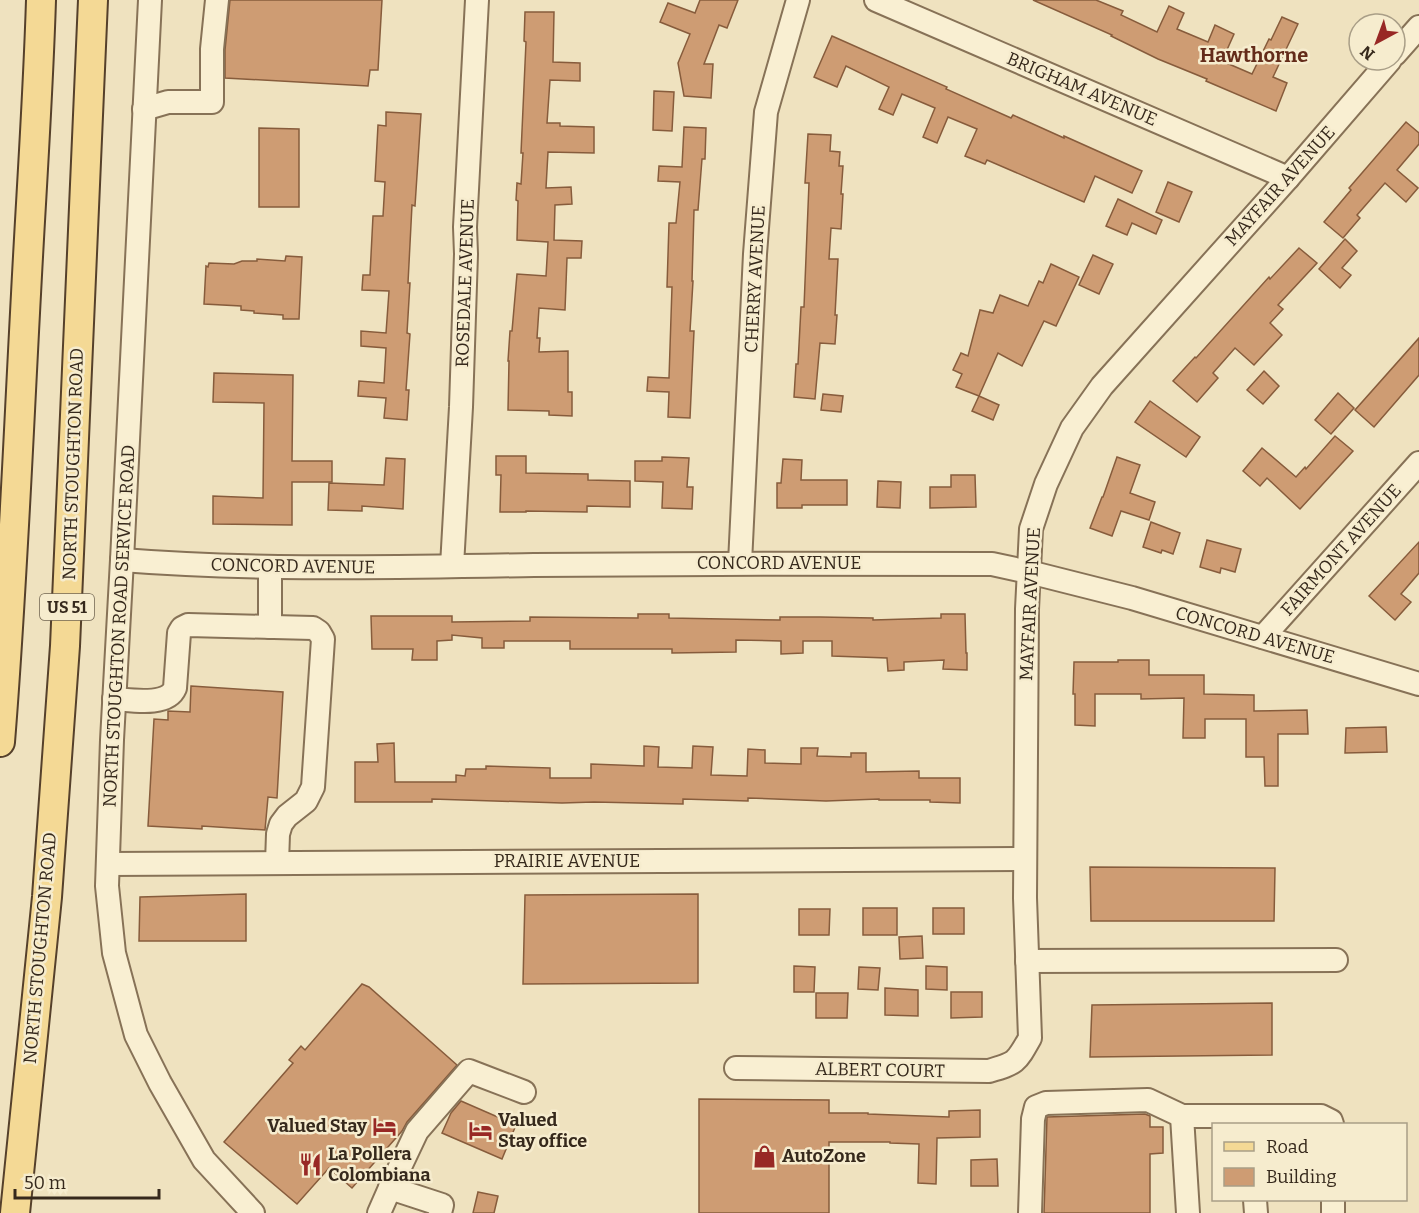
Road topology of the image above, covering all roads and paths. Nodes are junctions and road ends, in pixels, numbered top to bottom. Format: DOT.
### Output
graph roads {
  1 [pos="41,0"];
  2 [pos="93,0"];
  3 [pos="150,0"];
  4 [pos="217,0"];
  5 [pos="477,0"];
  6 [pos="798,0"];
  7 [pos="876,0"];
  8 [pos="1419,27"];
  9 [pos="1407,40"];
  10 [pos="1380,72"];
  11 [pos="144,109"];
  12 [pos="1288,178"];
  13 [pos="1419,463"];
  14 [pos="123,560"];
  15 [pos="740,563"];
  16 [pos="270,567"];
  17 [pos="452,567"];
  18 [pos="1029,572"];
  19 [pos="270,627"];
  20 [pos="1263,637"];
  21 [pos="1419,684"];
  22 [pos="114,699"];
  23 [pos="0,742"];
  24 [pos="1025,859"];
  25 [pos="277,863"];
  26 [pos="108,864"];
  27 [pos="1336,960"];
  28 [pos="1027,961"];
  29 [pos="1020,1056"];
  30 [pos="736,1068"];
  31 [pos="27,1090"];
  32 [pos="524,1092"];
  33 [pos="1182,1116"];
  34 [pos="1251,1120"];
  35 [pos="1332,1123"];
  36 [pos="390,1188"];
  37 [pos="15,1213"];
  38 [pos="29,1213"];
  39 [pos="253,1213"];
  40 [pos="379,1213"];
  41 [pos="440,1213"];
  42 [pos="1030,1213"];
  43 [pos="1188,1213"];
  1 -- 23 [label="main road"];
  2 -- 31 [label="main road, NORTH STOUGHTON ROAD / US 51"];
  3 -- 11 [label="street, NORTH STOUGHTON ROAD SERVICE ROAD"];
  4 -- 11 [label="street"];
  5 -- 17 [label="street, ROSEDALE AVENUE"];
  6 -- 15 [label="street, CHERRY AVENUE"];
  7 -- 12 [label="street, BRIGHAM AVENUE"];
  8 -- 9 [label="street"];
  10 -- 12 [label="street, MAYFAIR AVENUE"];
  11 -- 14 [label="street, NORTH STOUGHTON ROAD SERVICE ROAD"];
  12 -- 18 [label="street, MAYFAIR AVENUE"];
  13 -- 20 [label="street, FAIRMONT AVENUE"];
  14 -- 16 [label="street, CONCORD AVENUE"];
  14 -- 22 [label="street, NORTH STOUGHTON ROAD SERVICE ROAD"];
  15 -- 17 [label="street, CONCORD AVENUE"];
  15 -- 18 [label="street, CONCORD AVENUE"];
  16 -- 17 [label="street, CONCORD AVENUE"];
  16 -- 19 [label="street"];
  18 -- 20 [label="street, CONCORD AVENUE"];
  18 -- 24 [label="street, MAYFAIR AVENUE"];
  19 -- 22 [label="street"];
  19 -- 25 [label="street"];
  20 -- 21 [label="street, CONCORD AVENUE"];
  22 -- 26 [label="street, NORTH STOUGHTON ROAD SERVICE ROAD"];
  24 -- 25 [label="street, PRAIRIE AVENUE"];
  24 -- 28 [label="street, MAYFAIR AVENUE"];
  25 -- 26 [label="street, PRAIRIE AVENUE"];
  26 -- 39 [label="street, NORTH STOUGHTON ROAD SERVICE ROAD"];
  27 -- 28 [label="street"];
  28 -- 29 [label="street, MAYFAIR AVENUE"];
  29 -- 30 [label="street, ALBERT COURT"];
  31 -- 37 [label="main road, NORTH STOUGHTON ROAD / US 51"];
  31 -- 38 [label="main road"];
  32 -- 36 [label="street"];
  33 -- 34 [label="street"];
  33 -- 42 [label="street"];
  33 -- 43 [label="street"];
  34 -- 35 [label="street"];
  36 -- 40 [label="street"];
  36 -- 41 [label="street"];
}
